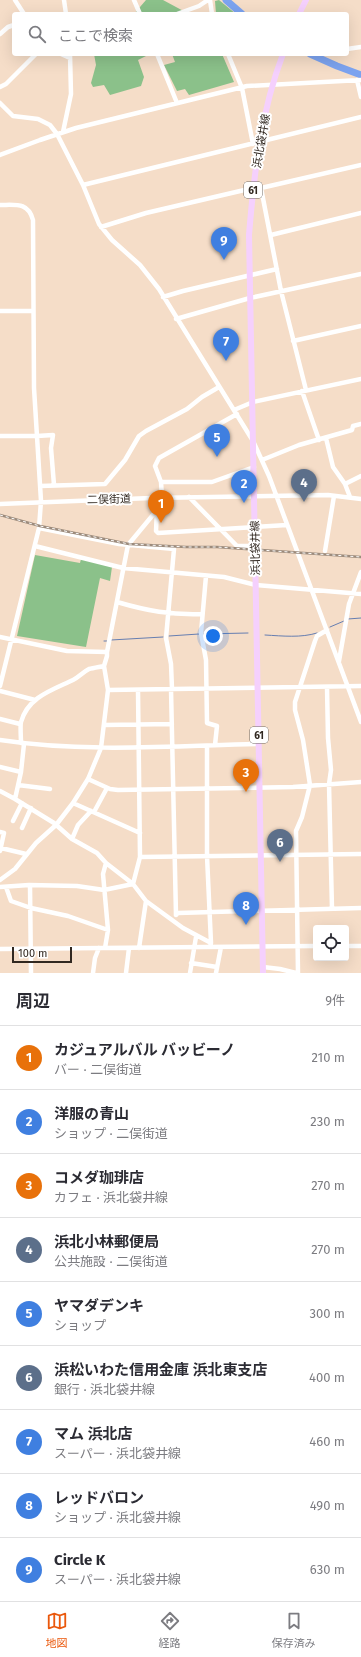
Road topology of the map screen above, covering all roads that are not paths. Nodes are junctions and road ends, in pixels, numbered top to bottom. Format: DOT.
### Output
graph roads {
  1 [pos="15,0"];
  2 [pos="64,0"];
  3 [pos="134,0"];
  4 [pos="209,0"];
  5 [pos="306,0"];
  6 [pos="23,12"];
  7 [pos="66,12"];
  8 [pos="139,12"];
  9 [pos="182,12"];
  10 [pos="212,12"];
  11 [pos="300,12"];
  12 [pos="12,26"];
  13 [pos="0,34"];
  14 [pos="361,47"];
  15 [pos="349,49"];
  16 [pos="34,56"];
  17 [pos="70,56"];
  18 [pos="158,56"];
  19 [pos="229,56"];
  20 [pos="281,56"];
  21 [pos="359,80"];
  22 [pos="273,84"];
  23 [pos="0,87"];
  24 [pos="242,88"];
  25 [pos="361,97"];
  26 [pos="0,103"];
  27 [pos="177,103"];
  28 [pos="361,117"];
  29 [pos="64,132"];
  30 [pos="57,134"];
  31 [pos="256,143"];
  32 [pos="0,155"];
  33 [pos="361,165"];
  34 [pos="83,184"];
  35 [pos="254,187"];
  36 [pos="261,188"];
  37 [pos="0,205"];
  38 [pos="361,212"];
  39 [pos="100,227"];
  40 [pos="271,235"];
  41 [pos="277,269"];
  42 [pos="361,274"];
  43 [pos="250,275"];
  44 [pos="281,291"];
  45 [pos="163,297"];
  46 [pos="250,298"];
  47 [pos="0,311"];
  48 [pos="34,311"];
  49 [pos="176,319"];
  50 [pos="361,326"];
  51 [pos="293,341"];
  52 [pos="361,378"];
  53 [pos="219,387"];
  54 [pos="304,391"];
  55 [pos="253,402"];
  56 [pos="235,412"];
  57 [pos="361,424"];
  58 [pos="0,436"];
  59 [pos="37,436"];
  60 [pos="326,438"];
  61 [pos="319,440"];
  62 [pos="254,441"];
  63 [pos="262,460"];
  64 [pos="254,466"];
  65 [pos="361,476"];
  66 [pos="161,482"];
  67 [pos="345,484"];
  68 [pos="54,485"];
  69 [pos="40,486"];
  70 [pos="254,496"];
  71 [pos="276,496"];
  72 [pos="334,496"];
  73 [pos="189,497"];
  74 [pos="350,497"];
  75 [pos="160,498"];
  76 [pos="361,499"];
  77 [pos="41,501"];
  78 [pos="0,504"];
  79 [pos="157,510"];
  80 [pos="287,525"];
  81 [pos="255,526"];
  82 [pos="39,528"];
  83 [pos="220,529"];
  84 [pos="128,545"];
  85 [pos="35,546"];
  86 [pos="255,546"];
  87 [pos="325,551"];
  88 [pos="123,568"];
  89 [pos="361,572"];
  90 [pos="172,573"];
  91 [pos="206,576"];
  92 [pos="256,585"];
  93 [pos="311,590"];
  94 [pos="352,594"];
  95 [pos="361,594"];
  96 [pos="116,602"];
  97 [pos="168,614"];
  98 [pos="202,614"];
  99 [pos="327,630"];
  100 [pos="0,637"];
  101 [pos="12,640"];
  102 [pos="107,652"];
  103 [pos="339,663"];
  104 [pos="104,666"];
  105 [pos="0,686"];
  106 [pos="361,686"];
  107 [pos="258,687"];
  108 [pos="327,687"];
  109 [pos="348,687"];
  110 [pos="206,688"];
  111 [pos="298,688"];
  112 [pos="172,689"];
  113 [pos="108,690"];
  114 [pos="138,690"];
  115 [pos="0,691"];
  116 [pos="35,700"];
  117 [pos="0,718"];
  118 [pos="361,722"];
  119 [pos="20,724"];
  120 [pos="172,724"];
  121 [pos="104,725"];
  122 [pos="138,725"];
  123 [pos="0,740"];
  124 [pos="23,744"];
  125 [pos="259,744"];
  126 [pos="216,745"];
  127 [pos="207,746"];
  128 [pos="172,747"];
  129 [pos="101,748"];
  130 [pos="138,748"];
  131 [pos="0,766"];
  132 [pos="21,772"];
  133 [pos="88,779"];
  134 [pos="361,782"];
  135 [pos="329,784"];
  136 [pos="18,785"];
  137 [pos="310,785"];
  138 [pos="259,787"];
  139 [pos="108,788"];
  140 [pos="173,788"];
  141 [pos="208,788"];
  142 [pos="50,789"];
  143 [pos="139,790"];
  144 [pos="0,791"];
  145 [pos="15,799"];
  146 [pos="22,803"];
  147 [pos="73,803"];
  148 [pos="31,808"];
  149 [pos="92,812"];
  150 [pos="13,822"];
  151 [pos="56,825"];
  152 [pos="22,828"];
  153 [pos="0,832"];
  154 [pos="140,833"];
  155 [pos="72,838"];
  156 [pos="0,849"];
  157 [pos="26,854"];
  158 [pos="330,854"];
  159 [pos="361,854"];
  160 [pos="261,855"];
  161 [pos="296,855"];
  162 [pos="175,856"];
  163 [pos="207,856"];
  164 [pos="140,857"];
  165 [pos="106,863"];
  166 [pos="0,880"];
  167 [pos="133,884"];
  168 [pos="30,886"];
  169 [pos="0,887"];
  170 [pos="6,888"];
  171 [pos="104,890"];
  172 [pos="146,901"];
  173 [pos="31,908"];
  174 [pos="361,908"];
  175 [pos="332,909"];
  176 [pos="297,910"];
  177 [pos="262,911"];
  178 [pos="210,912"];
  179 [pos="176,914"];
  180 [pos="173,920"];
  181 [pos="108,930"];
  182 [pos="196,936"];
  183 [pos="210,945"];
  184 [pos="298,946"];
  185 [pos="313,946"];
  186 [pos="349,946"];
  187 [pos="361,946"];
  188 [pos="221,947"];
  189 [pos="262,947"];
  190 [pos="100,948"];
  191 [pos="105,948"];
  192 [pos="129,948"];
  193 [pos="139,948"];
  194 [pos="0,949"];
  195 [pos="31,949"];
  196 [pos="194,949"];
  197 [pos="191,963"];
  198 [pos="217,967"];
  199 [pos="263,970"];
  200 [pos="31,973"];
  201 [pos="93,973"];
  202 [pos="126,973"];
  203 [pos="190,973"];
  204 [pos="216,973"];
  205 [pos="297,973"];
  1 -- 6 [label="street"];
  2 -- 7 [label="street"];
  3 -- 8 [label="street"];
  4 -- 9 [label="street"];
  4 -- 10 [label="street"];
  5 -- 11 [label="main road"];
  12 -- 13 [label="street"];
  14 -- 15 [label="street"];
  16 -- 23 [label="street"];
  17 -- 29 [label="street"];
  18 -- 27 [label="street"];
  19 -- 24 [label="street"];
  20 -- 22 [label="main road, 浜北袋井線 / 61"];
  21 -- 22 [label="street"];
  21 -- 25 [label="street"];
  22 -- 24 [label="street"];
  22 -- 31 [label="main road, 浜北袋井線 / 61"];
  24 -- 27 [label="street"];
  24 -- 31 [label="street"];
  26 -- 30 [label="street"];
  27 -- 29 [label="street"];
  28 -- 31 [label="street"];
  29 -- 30 [label="street"];
  30 -- 32 [label="street"];
  30 -- 34 [label="street"];
  31 -- 34 [label="street"];
  31 -- 35 [label="main road, 浜北袋井線 / 61"];
  33 -- 36 [label="street"];
  34 -- 39 [label="street"];
  35 -- 36 [label="street"];
  35 -- 39 [label="street"];
  35 -- 43 [label="main road, 浜北袋井線 / 61"];
  36 -- 40 [label="street"];
  37 -- 48 [label="street"];
  38 -- 40 [label="street"];
  39 -- 45 [label="street"];
  40 -- 41 [label="street"];
  41 -- 43 [label="street"];
  41 -- 44 [label="street"];
  42 -- 44 [label="street"];
  43 -- 45 [label="street"];
  43 -- 46 [label="main road, 浜北袋井線 / 61"];
  44 -- 46 [label="street"];
  44 -- 51 [label="street"];
  45 -- 49 [label="street"];
  46 -- 49 [label="street"];
  46 -- 55 [label="main road, 浜北袋井線 / 61"];
  47 -- 48 [label="street"];
  48 -- 59 [label="street"];
  49 -- 53 [label="street"];
  50 -- 51 [label="street"];
  51 -- 54 [label="street"];
  52 -- 54 [label="street"];
  53 -- 56 [label="street"];
  53 -- 68 [label="street"];
  54 -- 55 [label="street"];
  54 -- 61 [label="street"];
  55 -- 56 [label="street"];
  55 -- 62 [label="main road, 浜北袋井線 / 61"];
  56 -- 62 [label="street"];
  56 -- 66 [label="street"];
  57 -- 60 [label="street"];
  58 -- 59 [label="street"];
  59 -- 68 [label="street"];
  59 -- 69 [label="street"];
  60 -- 61 [label="street"];
  60 -- 67 [label="street"];
  61 -- 63 [label="street"];
  62 -- 63 [label="street"];
  62 -- 64 [label="main road, 浜北袋井線 / 61"];
  63 -- 71 [label="street"];
  64 -- 66 [label="street"];
  64 -- 70 [label="main road, 浜北袋井線 / 61"];
  65 -- 67 [label="street"];
  66 -- 75 [label="street"];
  67 -- 74 [label="street"];
  68 -- 69 [label="street"];
  69 -- 77 [label="street"];
  70 -- 71 [label="street, 二俣街道"];
  70 -- 73 [label="street, 二俣街道"];
  70 -- 81 [label="main road, 浜北袋井線 / 61"];
  71 -- 72 [label="street, 二俣街道"];
  71 -- 80 [label="street"];
  72 -- 74 [label="street, 二俣街道"];
  72 -- 87 [label="street"];
  73 -- 75 [label="street, 二俣街道"];
  73 -- 83 [label="street"];
  74 -- 76 [label="street, 二俣街道"];
  75 -- 77 [label="street, 二俣街道"];
  75 -- 79 [label="street"];
  77 -- 78 [label="street, 二俣街道"];
  77 -- 82 [label="street"];
  79 -- 83 [label="street"];
  79 -- 84 [label="street"];
  80 -- 81 [label="street"];
  80 -- 93 [label="street"];
  81 -- 83 [label="street"];
  81 -- 86 [label="main road, 浜北袋井線 / 61"];
  82 -- 84 [label="street"];
  82 -- 85 [label="street"];
  83 -- 86 [label="street"];
  84 -- 88 [label="street"];
  84 -- 90 [label="street"];
  85 -- 88 [label="street"];
  85 -- 101 [label="street"];
  86 -- 92 [label="main road, 浜北袋井線 / 61"];
  88 -- 90 [label="street"];
  88 -- 96 [label="street"];
  89 -- 94 [label="street"];
  90 -- 91 [label="street"];
  90 -- 97 [label="street"];
  91 -- 92 [label="street"];
  91 -- 98 [label="street"];
  92 -- 93 [label="street"];
  92 -- 107 [label="main road, 浜北袋井線 / 61"];
  93 -- 94 [label="street"];
  93 -- 99 [label="street"];
  94 -- 95 [label="street"];
  94 -- 103 [label="street"];
  96 -- 97 [label="street"];
  96 -- 102 [label="street"];
  97 -- 98 [label="street"];
  97 -- 112 [label="street"];
  98 -- 110 [label="street"];
  99 -- 103 [label="street"];
  99 -- 111 [label="street"];
  100 -- 101 [label="street"];
  101 -- 102 [label="street"];
  101 -- 105 [label="street"];
  102 -- 104 [label="street"];
  103 -- 109 [label="street"];
  104 -- 113 [label="street"];
  104 -- 116 [label="street"];
  106 -- 109 [label="street"];
  107 -- 110 [label="street"];
  107 -- 111 [label="street"];
  107 -- 125 [label="main road, 浜北袋井線 / 61"];
  108 -- 109 [label="street"];
  108 -- 111 [label="street"];
  108 -- 135 [label="street"];
  109 -- 118 [label="street"];
  110 -- 112 [label="street"];
  110 -- 126 [label="street"];
  111 -- 137 [label="street"];
  112 -- 114 [label="street"];
  112 -- 120 [label="street"];
  113 -- 114 [label="street"];
  113 -- 121 [label="street"];
  114 -- 122 [label="street"];
  115 -- 116 [label="street"];
  116 -- 119 [label="street"];
  117 -- 119 [label="street"];
  119 -- 124 [label="street"];
  120 -- 122 [label="street"];
  120 -- 128 [label="street"];
  121 -- 122 [label="street"];
  121 -- 129 [label="street"];
  122 -- 130 [label="street"];
  123 -- 124 [label="street"];
  124 -- 129 [label="street"];
  124 -- 132 [label="street"];
  125 -- 126 [label="street"];
  125 -- 138 [label="main road, 浜北袋井線 / 61"];
  126 -- 127 [label="street"];
  127 -- 128 [label="street"];
  127 -- 141 [label="street"];
  128 -- 130 [label="street"];
  128 -- 140 [label="street"];
  129 -- 130 [label="street"];
  129 -- 133 [label="street"];
  130 -- 143 [label="street"];
  131 -- 132 [label="street"];
  132 -- 136 [label="street"];
  133 -- 139 [label="street"];
  133 -- 147 [label="street"];
  134 -- 135 [label="street"];
  135 -- 137 [label="street"];
  135 -- 158 [label="street"];
  136 -- 142 [label="street"];
  136 -- 145 [label="street"];
  137 -- 138 [label="street"];
  137 -- 161 [label="street"];
  138 -- 141 [label="street"];
  138 -- 160 [label="main road, 浜北袋井線 / 61"];
  139 -- 143 [label="street"];
  139 -- 149 [label="street"];
  140 -- 141 [label="street"];
  140 -- 143 [label="street"];
  140 -- 162 [label="street"];
  141 -- 163 [label="street"];
  143 -- 154 [label="street"];
  144 -- 145 [label="street"];
  145 -- 146 [label="street"];
  146 -- 148 [label="street"];
  146 -- 150 [label="street"];
  147 -- 149 [label="street"];
  147 -- 151 [label="street"];
  148 -- 151 [label="street"];
  148 -- 152 [label="street"];
  149 -- 154 [label="street"];
  149 -- 155 [label="street"];
  151 -- 155 [label="street"];
  151 -- 157 [label="street"];
  153 -- 156 [label="street"];
  154 -- 164 [label="street"];
  155 -- 165 [label="street"];
  156 -- 157 [label="street"];
  157 -- 166 [label="street"];
  158 -- 159 [label="street"];
  158 -- 161 [label="street"];
  158 -- 175 [label="street"];
  160 -- 161 [label="street"];
  160 -- 163 [label="street"];
  160 -- 177 [label="main road, 浜北袋井線 / 61"];
  161 -- 176 [label="street"];
  162 -- 163 [label="street"];
  162 -- 164 [label="street"];
  162 -- 179 [label="street"];
  163 -- 178 [label="street"];
  164 -- 167 [label="street"];
  165 -- 167 [label="street"];
  165 -- 171 [label="street"];
  167 -- 171 [label="street"];
  167 -- 172 [label="street"];
  168 -- 170 [label="street"];
  168 -- 171 [label="street"];
  168 -- 173 [label="street"];
  169 -- 170 [label="street"];
  170 -- 173 [label="street"];
  171 -- 181 [label="street"];
  172 -- 180 [label="street"];
  172 -- 193 [label="street"];
  173 -- 181 [label="street"];
  173 -- 195 [label="street"];
  174 -- 175 [label="street"];
  175 -- 176 [label="street"];
  176 -- 177 [label="street"];
  176 -- 184 [label="street"];
  177 -- 178 [label="street"];
  177 -- 189 [label="main road, 浜北袋井線 / 61"];
  178 -- 179 [label="street"];
  178 -- 183 [label="street"];
  179 -- 180 [label="street"];
  180 -- 182 [label="street"];
  181 -- 191 [label="street"];
  182 -- 183 [label="street"];
  182 -- 196 [label="street"];
  183 -- 188 [label="street"];
  183 -- 196 [label="street"];
  184 -- 185 [label="street"];
  184 -- 189 [label="street"];
  184 -- 205 [label="street"];
  186 -- 187 [label="street"];
  188 -- 189 [label="street"];
  188 -- 198 [label="street"];
  189 -- 199 [label="main road, 浜北袋井線 / 61"];
  190 -- 191 [label="street"];
  190 -- 195 [label="street"];
  190 -- 201 [label="street"];
  191 -- 192 [label="street"];
  192 -- 193 [label="street"];
  192 -- 202 [label="street"];
  193 -- 196 [label="street"];
  194 -- 195 [label="street"];
  195 -- 200 [label="street"];
  196 -- 197 [label="street"];
  197 -- 198 [label="street"];
  197 -- 203 [label="street"];
  198 -- 204 [label="street"];
  199 -- 205 [label="street"];
}
